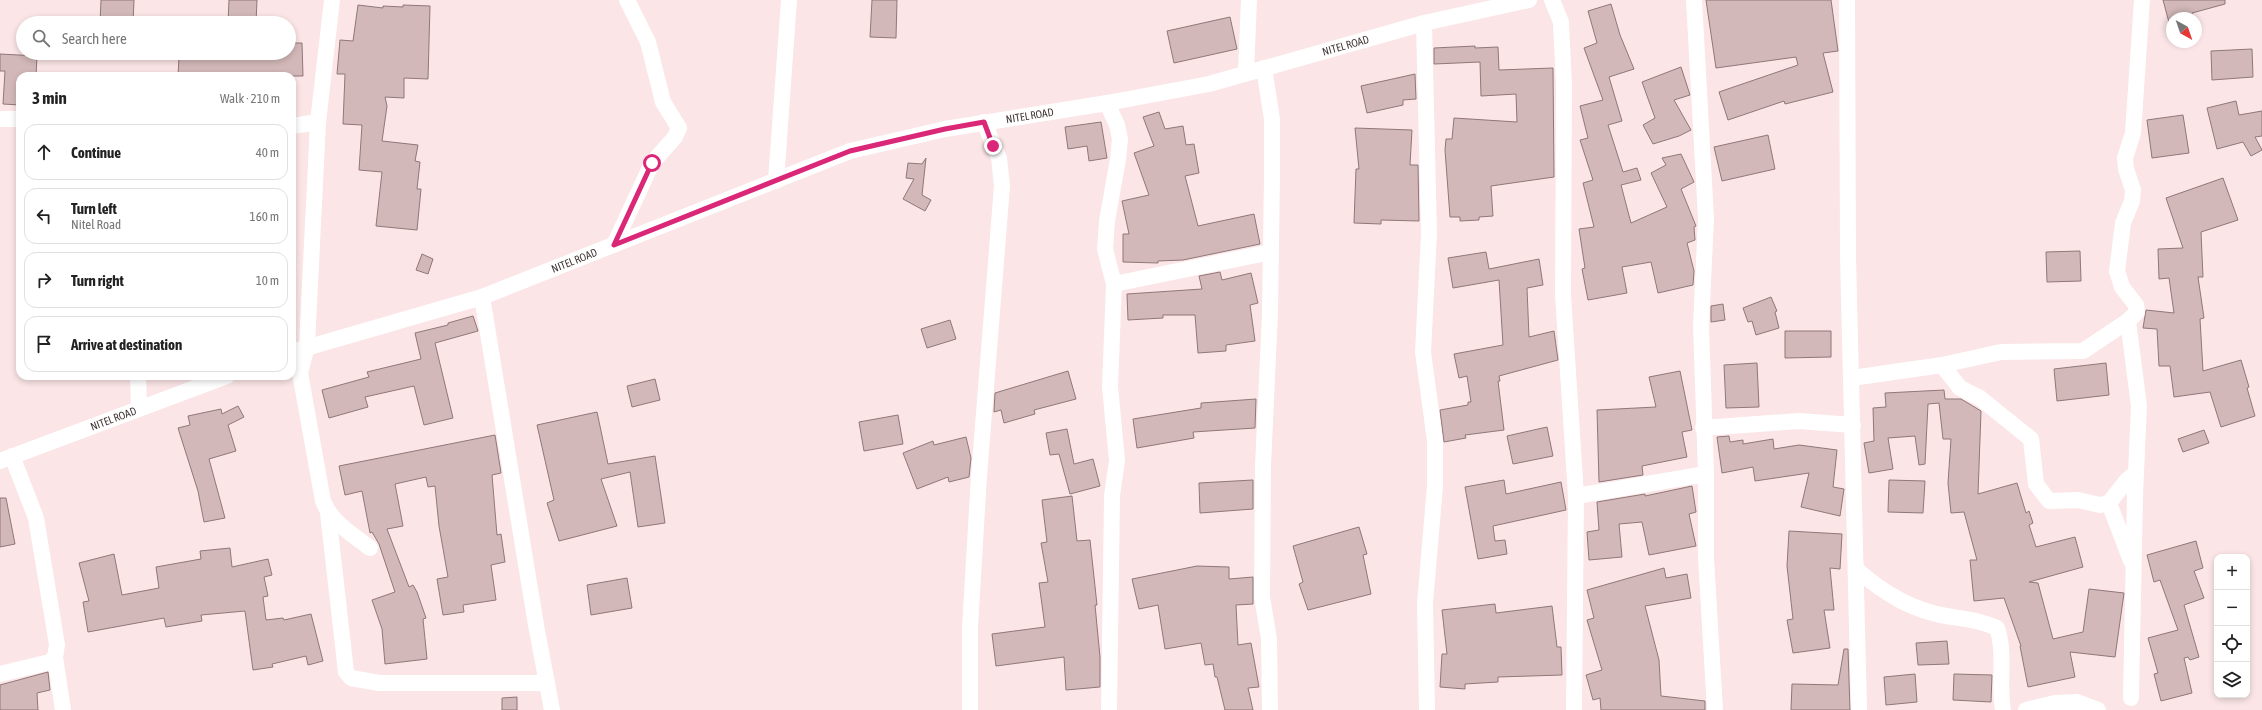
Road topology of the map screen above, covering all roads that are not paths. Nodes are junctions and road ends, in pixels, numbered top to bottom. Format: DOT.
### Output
graph roads {
  1 [pos="332,0"];
  2 [pos="627,0"];
  3 [pos="789,0"];
  4 [pos="1249,0"];
  5 [pos="1529,0"];
  6 [pos="1552,0"];
  7 [pos="1694,0"];
  8 [pos="1847,0"];
  9 [pos="2142,0"];
  10 [pos="1424,23"];
  11 [pos="1264,68"];
  12 [pos="1246,72"];
  13 [pos="1107,103"];
  14 [pos="0,119"];
  15 [pos="16,119"];
  16 [pos="318,122"];
  17 [pos="984,122"];
  18 [pos="296,125"];
  19 [pos="776,181"];
  20 [pos="614,245"];
  21 [pos="1271,252"];
  22 [pos="1114,284"];
  23 [pos="482,297"];
  24 [pos="2128,321"];
  25 [pos="307,346"];
  26 [pos="296,350"];
  27 [pos="1942,365"];
  28 [pos="1852,378"];
  29 [pos="138,380"];
  30 [pos="216,380"];
  31 [pos="139,408"];
  32 [pos="1854,425"];
  33 [pos="1703,428"];
  34 [pos="6,458"];
  35 [pos="2136,473"];
  36 [pos="1706,474"];
  37 [pos="1576,496"];
  38 [pos="2109,503"];
  39 [pos="328,514"];
  40 [pos="370,548"];
  41 [pos="2134,566"];
  42 [pos="1857,570"];
  43 [pos="55,657"];
  44 [pos="0,674"];
  45 [pos="547,683"];
  46 [pos="2131,698"];
  47 [pos="63,710"];
  48 [pos="552,710"];
  49 [pos="970,710"];
  50 [pos="1109,710"];
  51 [pos="1270,710"];
  52 [pos="1427,710"];
  53 [pos="1574,710"];
  54 [pos="1716,710"];
  55 [pos="1859,710"];
  56 [pos="2003,710"];
  57 [pos="2026,710"];
  58 [pos="2098,710"];
  1 -- 16 [label="street"];
  2 -- 20 [label="street"];
  3 -- 19 [label="street"];
  4 -- 12 [label="street"];
  5 -- 10 [label="street, NITEL ROAD"];
  6 -- 37 [label="street"];
  7 -- 33 [label="street"];
  8 -- 28 [label="street"];
  9 -- 24 [label="street"];
  10 -- 11 [label="street, NITEL ROAD"];
  10 -- 52 [label="street"];
  11 -- 12 [label="street, NITEL ROAD"];
  11 -- 21 [label="street"];
  12 -- 13 [label="street, NITEL ROAD"];
  13 -- 17 [label="street, NITEL ROAD"];
  13 -- 22 [label="street"];
  14 -- 15 [label="street"];
  16 -- 18 [label="street"];
  16 -- 25 [label="street"];
  17 -- 19 [label="street, NITEL ROAD"];
  17 -- 49 [label="street"];
  19 -- 20 [label="street, NITEL ROAD"];
  20 -- 23 [label="street, NITEL ROAD"];
  21 -- 22 [label="street"];
  21 -- 51 [label="street"];
  22 -- 50 [label="street"];
  23 -- 25 [label="street, NITEL ROAD"];
  23 -- 45 [label="street"];
  24 -- 27 [label="street"];
  24 -- 35 [label="street"];
  25 -- 26 [label="street, NITEL ROAD"];
  25 -- 39 [label="street"];
  27 -- 28 [label="street"];
  27 -- 38 [label="street"];
  28 -- 32 [label="street"];
  29 -- 31 [label="street"];
  30 -- 31 [label="street, NITEL ROAD"];
  31 -- 34 [label="street, NITEL ROAD"];
  32 -- 33 [label="street"];
  32 -- 42 [label="street"];
  33 -- 36 [label="street"];
  34 -- 43 [label="street"];
  35 -- 38 [label="street"];
  35 -- 41 [label="street"];
  36 -- 37 [label="street"];
  36 -- 54 [label="street"];
  37 -- 53 [label="street"];
  38 -- 41 [label="street"];
  39 -- 40 [label="street"];
  39 -- 45 [label="street"];
  41 -- 46 [label="street"];
  42 -- 55 [label="street"];
  42 -- 56 [label="street"];
  43 -- 44 [label="street"];
  43 -- 47 [label="street"];
  45 -- 48 [label="street"];
  57 -- 58 [label="street"];
}
